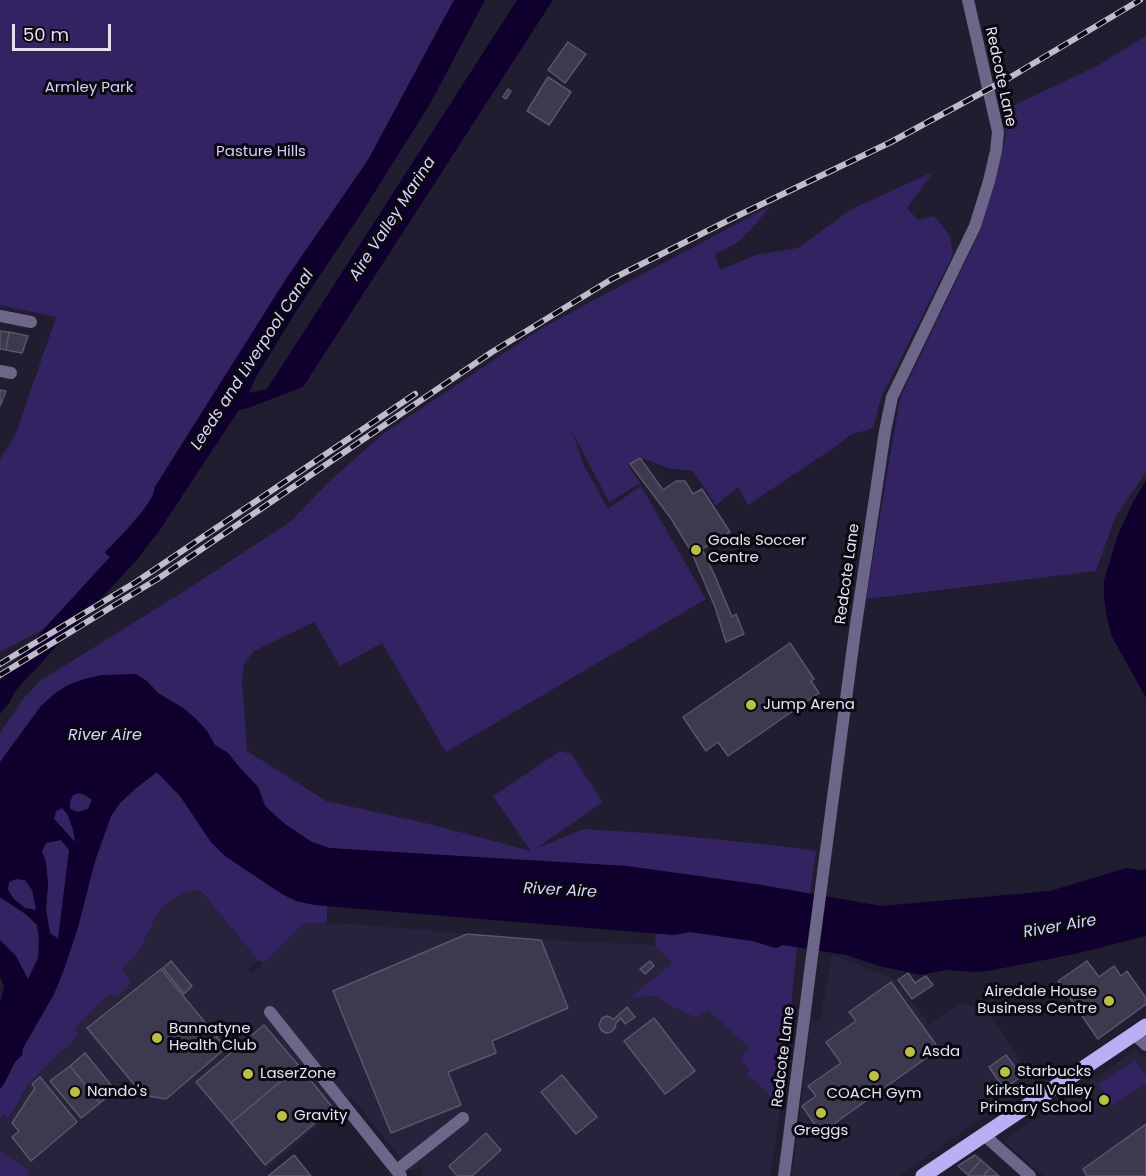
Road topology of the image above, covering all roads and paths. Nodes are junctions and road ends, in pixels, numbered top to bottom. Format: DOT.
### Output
graph roads {
  1 [pos="968,0"];
  2 [pos="0,316"];
  3 [pos="31,322"];
  4 [pos="270,1012"];
  5 [pos="1140,1030"];
  6 [pos="1146,1046"];
  7 [pos="463,1118"];
  8 [pos="984,1135"];
  9 [pos="399,1173"];
  10 [pos="930,1174"];
  11 [pos="784,1176"];
  12 [pos="1030,1176"];
  1 -- 11 [label="street, Redcote Lane"];
  2 -- 3 [label="street"];
  4 -- 9 [label="street"];
  5 -- 6 [label="street"];
  5 -- 8 [label="main road"];
  7 -- 9 [label="street"];
  8 -- 10 [label="main road"];
  8 -- 12 [label="street"];
}
